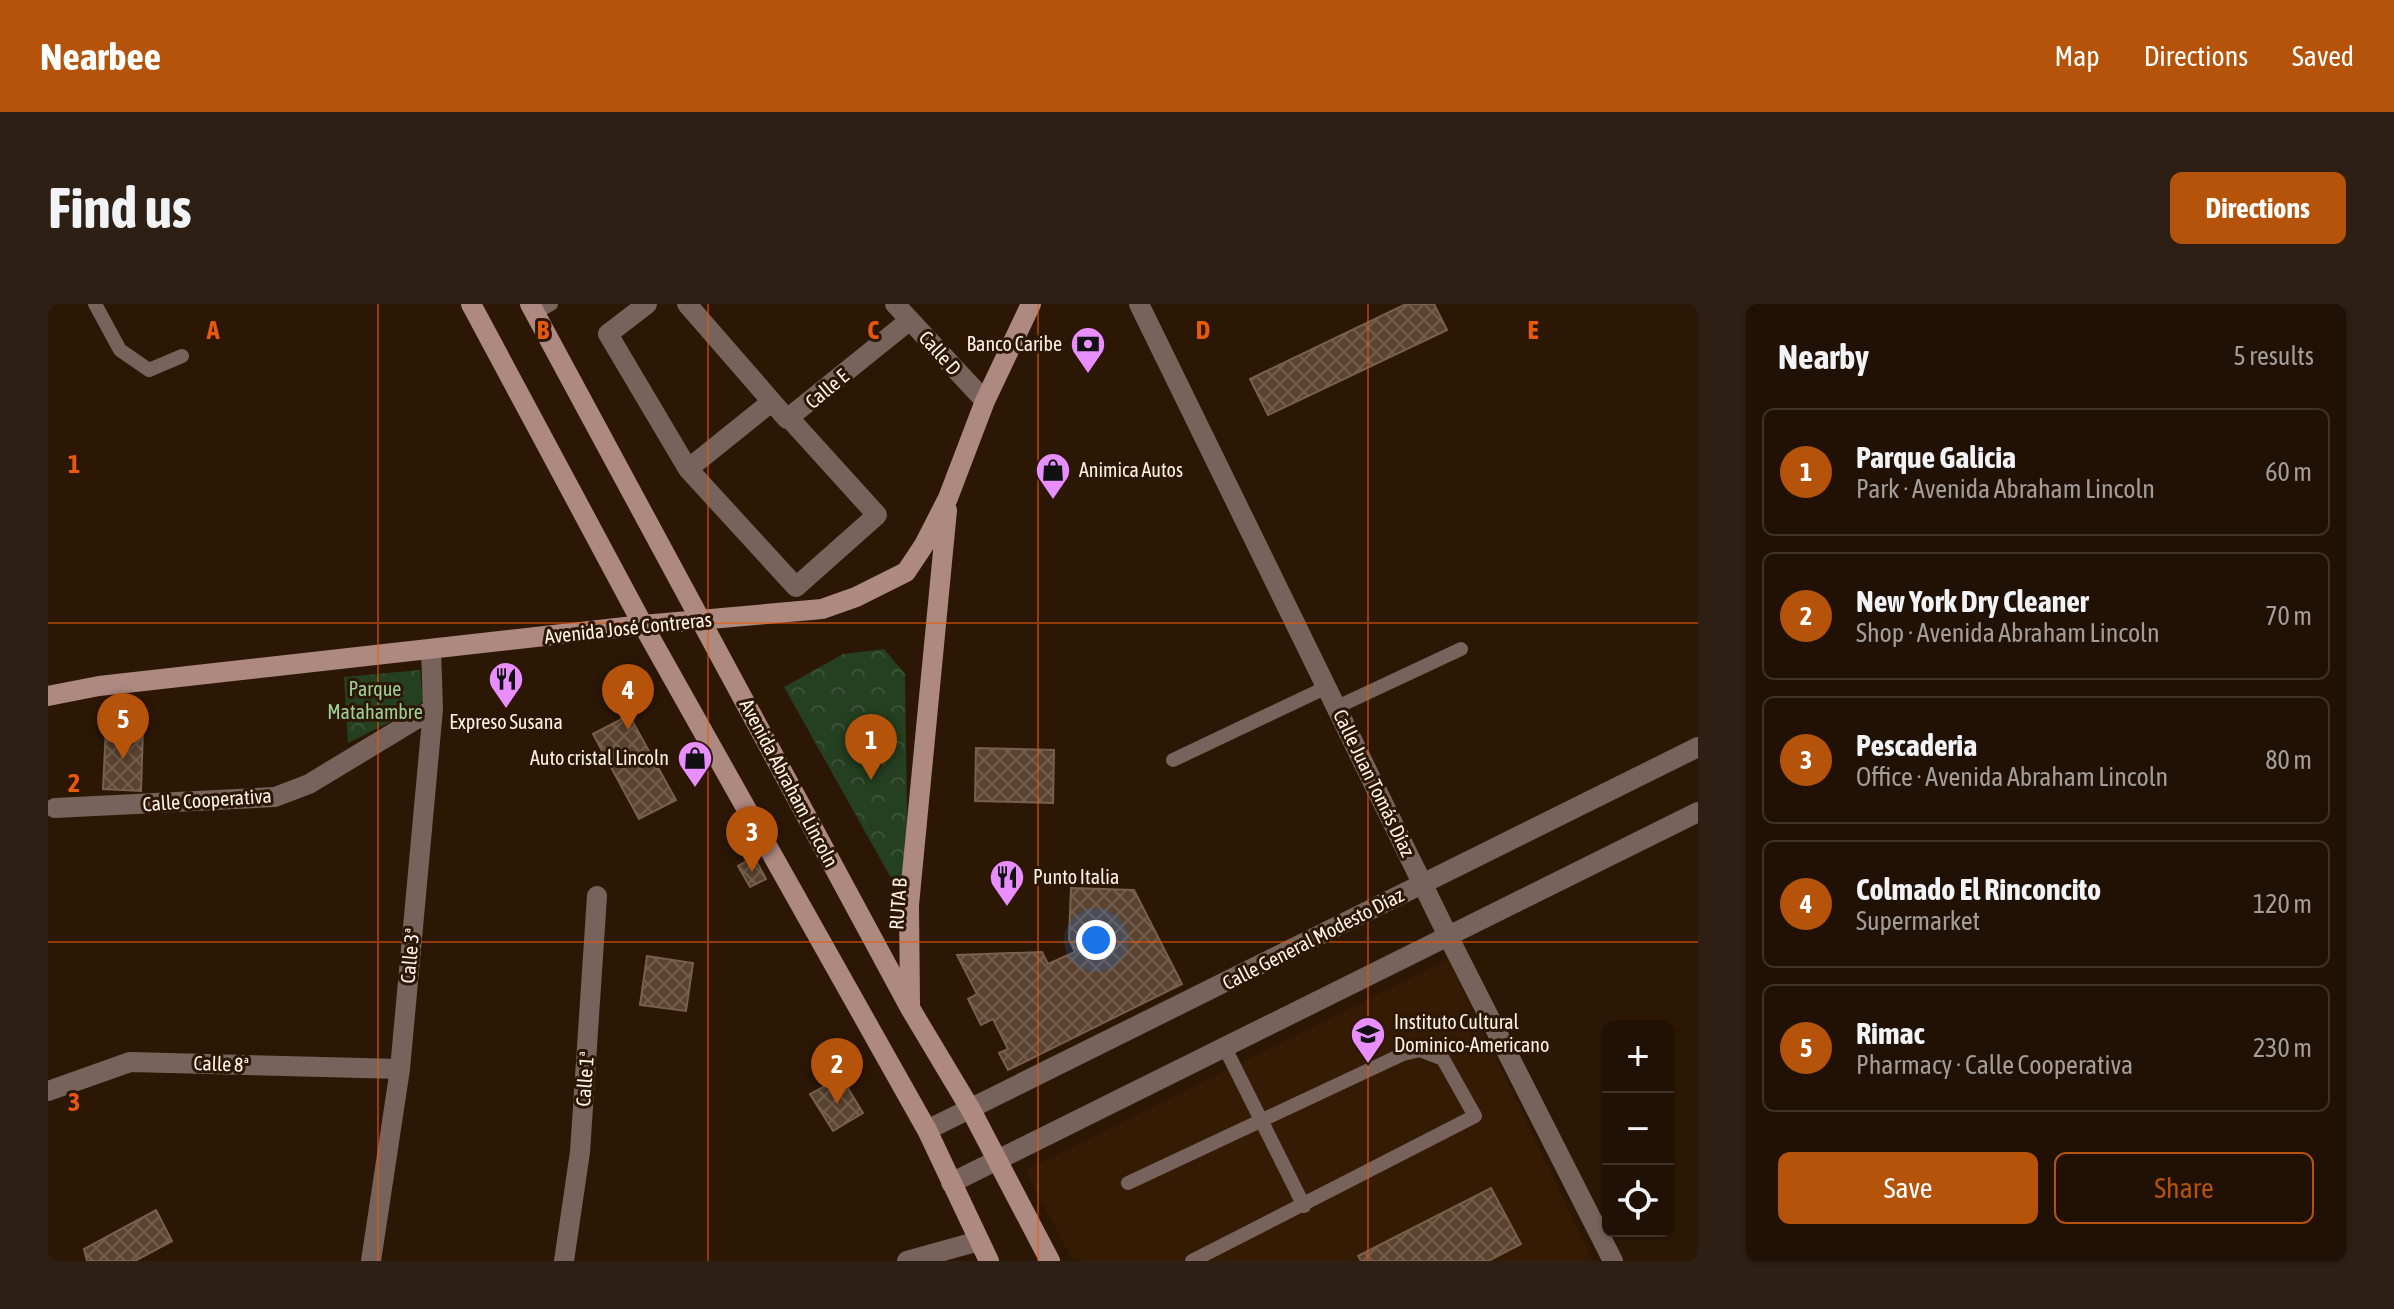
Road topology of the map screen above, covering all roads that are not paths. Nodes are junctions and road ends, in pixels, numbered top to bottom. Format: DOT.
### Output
graph roads {
  1 [pos="95,304"];
  2 [pos="471,304"];
  3 [pos="647,304"];
  4 [pos="687,304"];
  5 [pos="895,304"];
  6 [pos="1031,304"];
  7 [pos="1139,304"];
  8 [pos="539,307"];
  9 [pos="910,320"];
  10 [pos="182,356"];
  11 [pos="985,401"];
  12 [pos="770,403"];
  13 [pos="790,419"];
  14 [pos="688,469"];
  15 [pos="948,508"];
  16 [pos="702,621"];
  17 [pos="643,625"];
  18 [pos="431,649"];
  19 [pos="1461,649"];
  20 [pos="1327,687"];
  21 [pos="48,696"];
  22 [pos="1337,707"];
  23 [pos="433,709"];
  24 [pos="1698,747"];
  25 [pos="1173,760"];
  26 [pos="55,808"];
  27 [pos="1698,812"];
  28 [pos="1422,884"];
  29 [pos="597,896"];
  30 [pos="1448,936"];
  31 [pos="910,1008"];
  32 [pos="1225,1048"];
  33 [pos="400,1069"];
  34 [pos="48,1091"];
  35 [pos="971,1110"];
  36 [pos="1261,1120"];
  37 [pos="927,1130"];
  38 [pos="999,1161"];
  39 [pos="951,1183"];
  40 [pos="1128,1183"];
  41 [pos="1304,1206"];
  42 [pos="979,1241"];
  43 [pos="371,1261"];
  44 [pos="564,1261"];
  45 [pos="907,1261"];
  46 [pos="989,1261"];
  47 [pos="1047,1261"];
  48 [pos="1192,1261"];
  49 [pos="1613,1261"];
  1 -- 10 [label="lane"];
  2 -- 17 [label="main road"];
  3 -- 14 [label="street"];
  4 -- 12 [label="street, Calle E"];
  5 -- 9 [label="street, Calle D"];
  6 -- 11 [label="main road, Avenida José Contreras"];
  7 -- 20 [label="street, Calle Juan Tomás Díaz"];
  8 -- 16 [label="main road, Avenida Abraham Lincoln"];
  9 -- 11 [label="street, Calle D"];
  9 -- 13 [label="street, Calle E"];
  11 -- 15 [label="main road, Avenida José Contreras"];
  12 -- 13 [label="street, Calle E"];
  12 -- 14 [label="street"];
  13 -- 14 [label="street"];
  15 -- 16 [label="main road, Avenida José Contreras"];
  15 -- 31 [label="main road"];
  16 -- 17 [label="main road, Avenida José Contreras"];
  16 -- 31 [label="main road, Avenida Abraham Lincoln"];
  17 -- 18 [label="main road, Avenida José Contreras"];
  17 -- 37 [label="main road"];
  18 -- 21 [label="main road, Avenida José Contreras"];
  18 -- 23 [label="street, Calle 3ª"];
  19 -- 22 [label="lane"];
  20 -- 22 [label="street, Calle Juan Tomás Díaz"];
  20 -- 25 [label="lane"];
  22 -- 28 [label="street, Calle Juan Tomás Díaz"];
  23 -- 26 [label="street, Calle Cooperativa"];
  23 -- 33 [label="street, Calle 3ª"];
  24 -- 28 [label="street, Calle General Modesto Díaz"];
  27 -- 30 [label="street"];
  28 -- 30 [label="street, Calle Juan Tomás Díaz"];
  28 -- 35 [label="street, Calle General Modesto Díaz"];
  29 -- 44 [label="street, Calle 1ª"];
  30 -- 32 [label="street"];
  30 -- 49 [label="street, Calle Juan Tomás Díaz"];
  31 -- 35 [label="main road, Avenida Abraham Lincoln"];
  31 -- 47 [label="lane"];
  32 -- 36 [label="lane"];
  32 -- 38 [label="street"];
  33 -- 34 [label="street, Calle 8ª"];
  33 -- 43 [label="street, Calle 3ª"];
  35 -- 37 [label="street, Calle General Modesto Díaz"];
  35 -- 38 [label="main road, Avenida Abraham Lincoln"];
  36 -- 40 [label="lane"];
  36 -- 41 [label="lane"];
  36 -- 41 [label="lane"];
  37 -- 39 [label="main road"];
  38 -- 39 [label="street"];
  38 -- 47 [label="main road, Avenida Abraham Lincoln"];
  39 -- 42 [label="main road"];
  41 -- 48 [label="lane"];
  42 -- 45 [label="street"];
  42 -- 46 [label="main road"];
}
